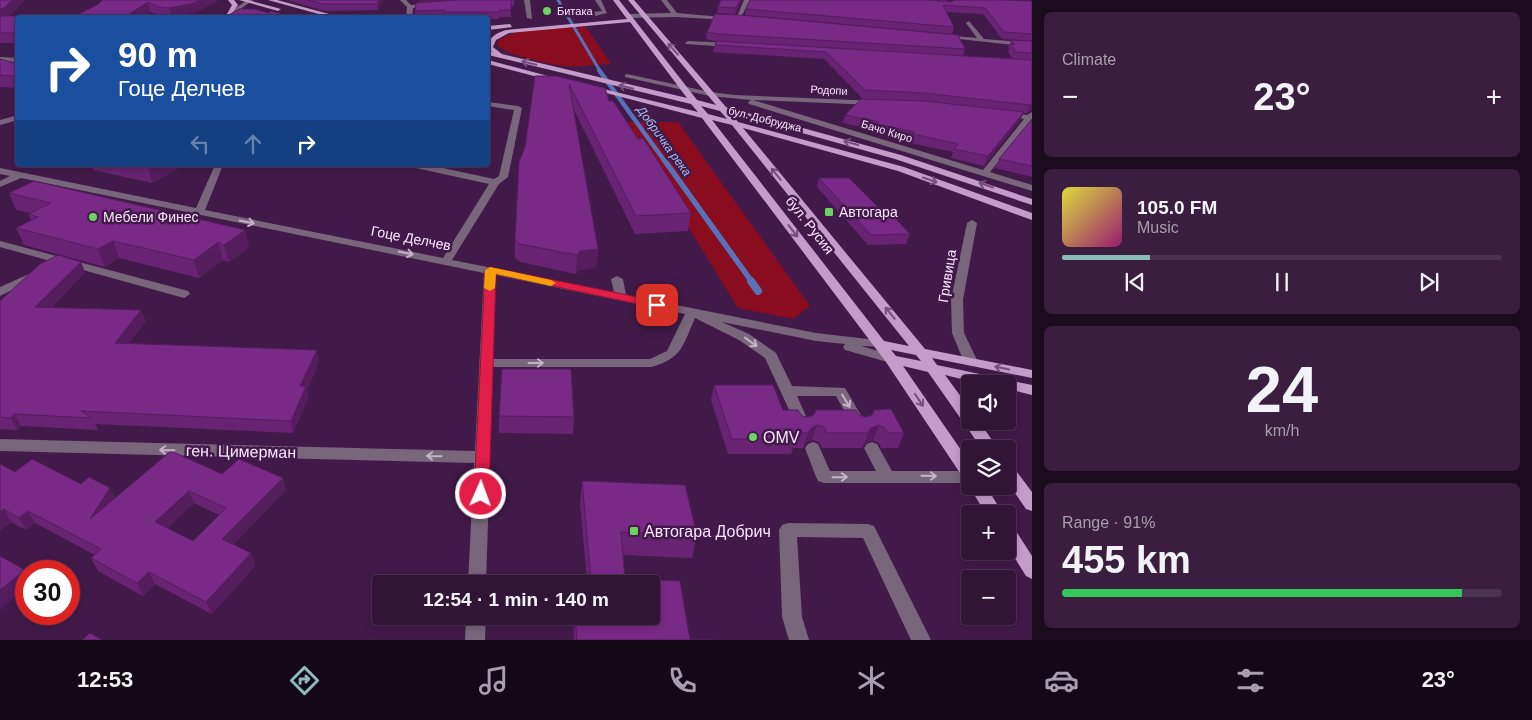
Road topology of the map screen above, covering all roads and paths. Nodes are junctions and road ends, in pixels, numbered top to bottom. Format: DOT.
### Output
graph roads {
  1 [pos="231,0"];
  2 [pos="247,0"];
  3 [pos="271,0"];
  4 [pos="276,0"];
  5 [pos="403,0"];
  6 [pos="527,0"];
  7 [pos="616,0"];
  8 [pos="631,0"];
  9 [pos="664,0"];
  10 [pos="747,0"];
  11 [pos="598,3"];
  12 [pos="288,4"];
  13 [pos="440,5"];
  14 [pos="410,7"];
  15 [pos="275,8"];
  16 [pos="589,12"];
  17 [pos="228,15"];
  18 [pos="228,15"];
  19 [pos="231,15"];
  20 [pos="301,15"];
  21 [pos="330,15"];
  22 [pos="409,15"];
  23 [pos="675,15"];
  24 [pos="645,17"];
  25 [pos="530,18"];
  26 [pos="738,18"];
  27 [pos="747,19"];
  28 [pos="631,21"];
  29 [pos="579,22"];
  30 [pos="969,23"];
  31 [pos="560,24"];
  32 [pos="490,28"];
  33 [pos="933,36"];
  34 [pos="982,40"];
  35 [pos="688,43"];
  36 [pos="1032,45"];
  37 [pos="740,46"];
  38 [pos="15,52"];
  39 [pos="490,53"];
  40 [pos="501,56"];
  41 [pos="2,59"];
  42 [pos="15,60"];
  43 [pos="490,62"];
  44 [pos="627,76"];
  45 [pos="566,82"];
  46 [pos="585,86"];
  47 [pos="684,89"];
  48 [pos="710,94"];
  49 [pos="735,97"];
  50 [pos="490,104"];
  51 [pos="885,104"];
  52 [pos="996,112"];
  53 [pos="1031,116"];
  54 [pos="15,118"];
  55 [pos="0,123"];
  56 [pos="218,167"];
  57 [pos="425,167"];
  58 [pos="0,171"];
  59 [pos="985,172"];
  60 [pos="20,175"];
  61 [pos="495,182"];
  62 [pos="0,184"];
  63 [pos="1032,188"];
  64 [pos="1032,202"];
  65 [pos="199,212"];
  66 [pos="1032,217"];
  67 [pos="972,223"];
  68 [pos="0,244"];
  69 [pos="60,261"];
  70 [pos="446,261"];
  71 [pos="490,270"];
  72 [pos="617,279"];
  73 [pos="0,292"];
  74 [pos="184,294"];
  75 [pos="621,297"];
  76 [pos="692,312"];
  77 [pos="816,337"];
  78 [pos="880,344"];
  79 [pos="920,351"];
  80 [pos="891,359"];
  81 [pos="972,362"];
  82 [pos="487,363"];
  83 [pos="933,369"];
  84 [pos="1032,374"];
  85 [pos="961,375"];
  86 [pos="1016,387"];
  87 [pos="788,391"];
  88 [pos="1032,391"];
  89 [pos="1016,392"];
  90 [pos="961,408"];
  91 [pos="803,425"];
  92 [pos="860,425"];
  93 [pos="0,445"];
  94 [pos="813,448"];
  95 [pos="872,448"];
  96 [pos="483,458"];
  97 [pos="961,463"];
  98 [pos="887,476"];
  99 [pos="961,476"];
  100 [pos="1016,482"];
  101 [pos="1031,501"];
  102 [pos="1016,545"];
  103 [pos="1032,570"];
  104 [pos="477,575"];
  105 [pos="476,625"];
  106 [pos="475,640"];
  107 [pos="800,640"];
  108 [pos="921,640"];
  1 -- 17 [label="main road"];
  2 -- 15 [label="main road"];
  2 -- 18 [label="street"];
  3 -- 12 [label="main road"];
  4 -- 12 [label="main road"];
  5 -- 14 [label="street"];
  6 -- 25 [label="street"];
  7 -- 28 [label="main road, бул. Русия"];
  8 -- 24 [label="main road, бул. Русия"];
  9 -- 23 [label="street"];
  10 -- 26 [label="street"];
  11 -- 16 [label="street"];
  12 -- 21 [label="main road"];
  13 -- 14 [label="street"];
  14 -- 22 [label="street"];
  15 -- 19 [label="main road"];
  15 -- 20 [label="main road"];
  23 -- 24 [label="street"];
  23 -- 26 [label="street"];
  24 -- 28 [label="street"];
  48 -- 24 [label="main road, бул. Русия, one-way"];
  26 -- 27 [label="street"];
  28 -- 29 [label="main road"];
  28 -- 29 [label="main road"];
  28 -- 47 [label="main road, бул. Русия"];
  29 -- 31 [label="main road"];
  30 -- 34 [label="street"];
  31 -- 32 [label="main road"];
  31 -- 40 [label="main road"];
  33 -- 34 [label="street"];
  34 -- 36 [label="street"];
  35 -- 37 [label="street"];
  38 -- 41 [label="street"];
  39 -- 40 [label="main road, бул. Добруджа"];
  64 -- 40 [label="main road, бул. Добруджа, one-way"];
  41 -- 42 [label="street"];
  43 -- 45 [label="main road"];
  44 -- 47 [label="street, Родопи"];
  46 -- 66 [label="main road, бул. Добруджа, one-way"];
  47 -- 48 [label="street, Родопи"];
  47 -- 78 [label="main road, бул. Русия, one-way"];
  48 -- 49 [label="street, Родопи"];
  79 -- 48 [label="main road, бул. Русия, one-way"];
  49 -- 51 [label="street, Родопи"];
  49 -- 59 [label="street, Бачо Киро"];
  50 -- 61 [label="street"];
  52 -- 53 [label="street"];
  53 -- 59 [label="street"];
  54 -- 55 [label="street"];
  56 -- 65 [label="street"];
  57 -- 61 [label="street"];
  58 -- 60 [label="street, Гоце Делчев"];
  59 -- 63 [label="street, Бачо Киро"];
  60 -- 62 [label="street"];
  60 -- 65 [label="street, Гоце Делчев"];
  61 -- 70 [label="street"];
  65 -- 70 [label="street, Гоце Делчев, one-way"];
  67 -- 81 [label="street, Гривица"];
  68 -- 69 [label="street"];
  69 -- 73 [label="street"];
  69 -- 74 [label="street"];
  70 -- 71 [label="street, Гоце Делчев"];
  71 -- 75 [label="street, Гоце Делчев"];
  71 -- 82 [label="street"];
  72 -- 75 [label="street"];
  75 -- 76 [label="street, Гоце Делчев"];
  76 -- 77 [label="street, Гоце Делчев"];
  82 -- 76 [label="street, one-way"];
  76 -- 87 [label="street, one-way"];
  77 -- 78 [label="street, Гоце Делчев"];
  77 -- 80 [label="street, Гоце Делчев"];
  78 -- 79 [label="main road"];
  78 -- 80 [label="main road, бул. Русия"];
  79 -- 81 [label="main road"];
  79 -- 83 [label="main road, бул. Русия"];
  80 -- 83 [label="main road"];
  80 -- 97 [label="main road, бул. Русия, one-way"];
  84 -- 81 [label="main road, one-way"];
  82 -- 96 [label="street"];
  83 -- 85 [label="main road"];
  83 -- 90 [label="main road, бул. Русия"];
  86 -- 88 [label="main road"];
  87 -- 91 [label="street"];
  87 -- 92 [label="street, one-way"];
  88 -- 89 [label="main road"];
  96 -- 93 [label="street, ген. Цимерман, one-way"];
  94 -- 98 [label="street, one-way"];
  95 -- 98 [label="street"];
  96 -- 104 [label="street"];
  98 -- 99 [label="street, one-way"];
  100 -- 101 [label="main road"];
  102 -- 103 [label="main road"];
  105 -- 106 [label="street"];
  107 -- 108 [label="street"];
}
